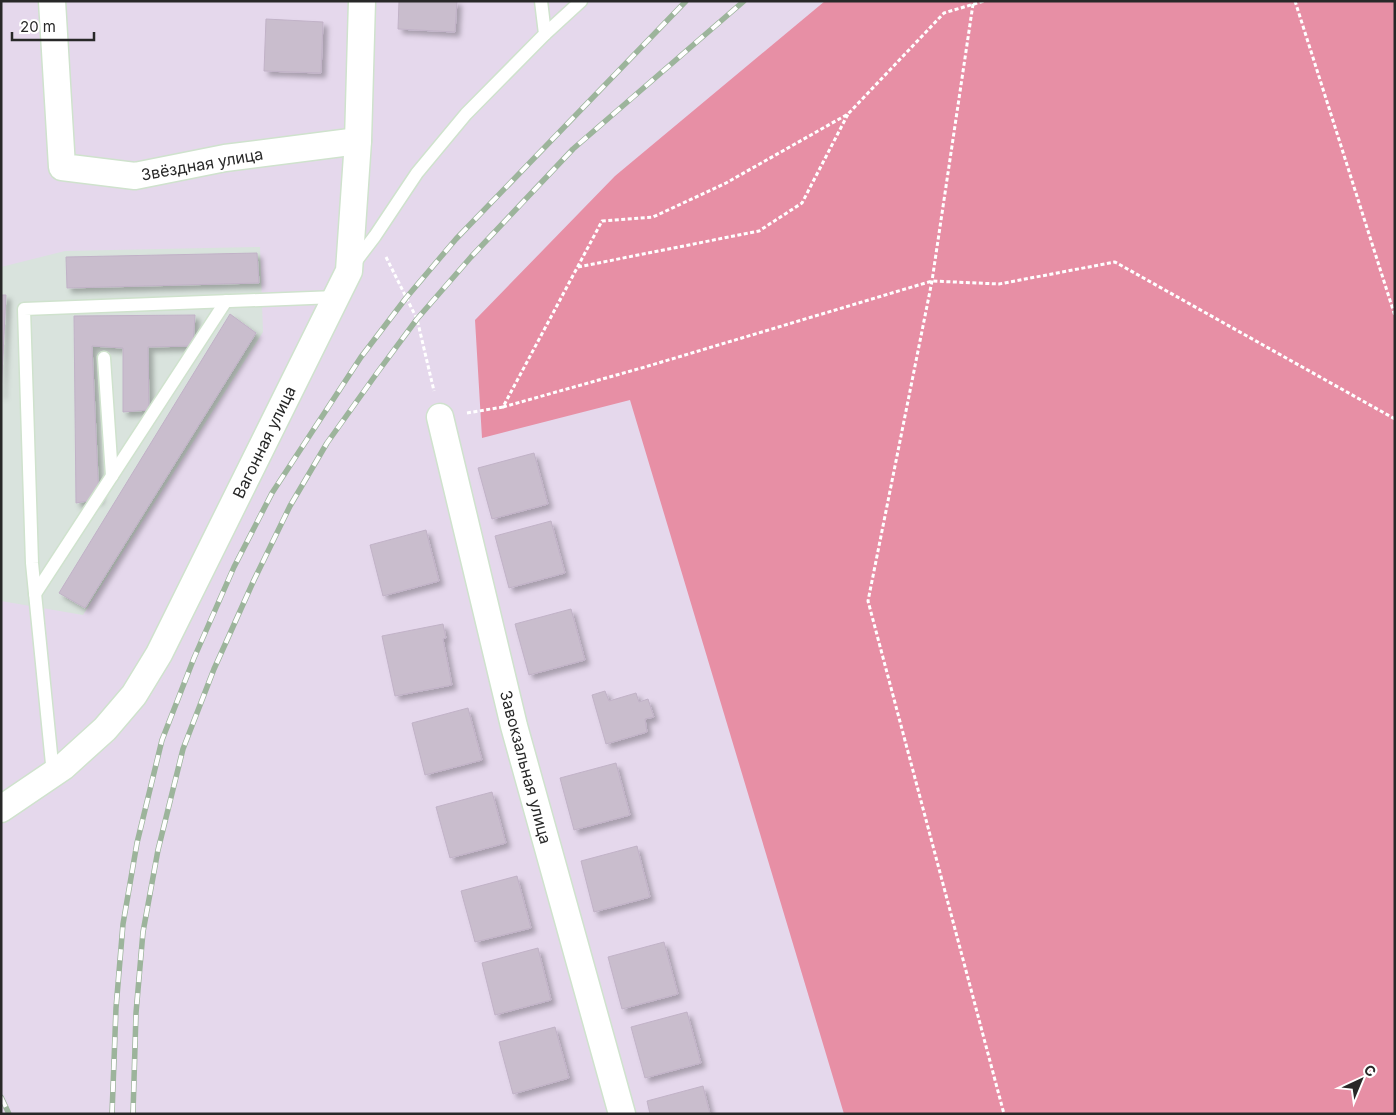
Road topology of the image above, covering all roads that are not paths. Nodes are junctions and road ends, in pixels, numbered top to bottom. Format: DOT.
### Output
graph roads {
  1 [pos="52,1"];
  2 [pos="362,1"];
  3 [pos="541,1"];
  4 [pos="581,1"];
  5 [pos="545,34"];
  6 [pos="358,141"];
  7 [pos="349,272"];
  8 [pos="336,297"];
  9 [pos="226,301"];
  10 [pos="104,358"];
  11 [pos="440,417"];
  12 [pos="112,476"];
  13 [pos="35,594"];
  14 [pos="53,774"];
  15 [pos="1,809"];
  16 [pos="622,1114"];
  1 -- 6 [label="street, Звёздная улица"];
  2 -- 6 [label="street, Вагонная улица"];
  3 -- 5 [label="lane"];
  4 -- 5 [label="lane"];
  5 -- 7 [label="lane"];
  6 -- 7 [label="street, Вагонная улица"];
  7 -- 8 [label="street, Вагонная улица"];
  8 -- 9 [label="lane"];
  8 -- 14 [label="street, Вагонная улица"];
  9 -- 12 [label="lane"];
  9 -- 13 [label="lane"];
  10 -- 12 [label="lane"];
  11 -- 16 [label="street, Завокзальная улица"];
  12 -- 13 [label="lane"];
  13 -- 14 [label="lane"];
  14 -- 15 [label="street, Вагонная улица"];
}
